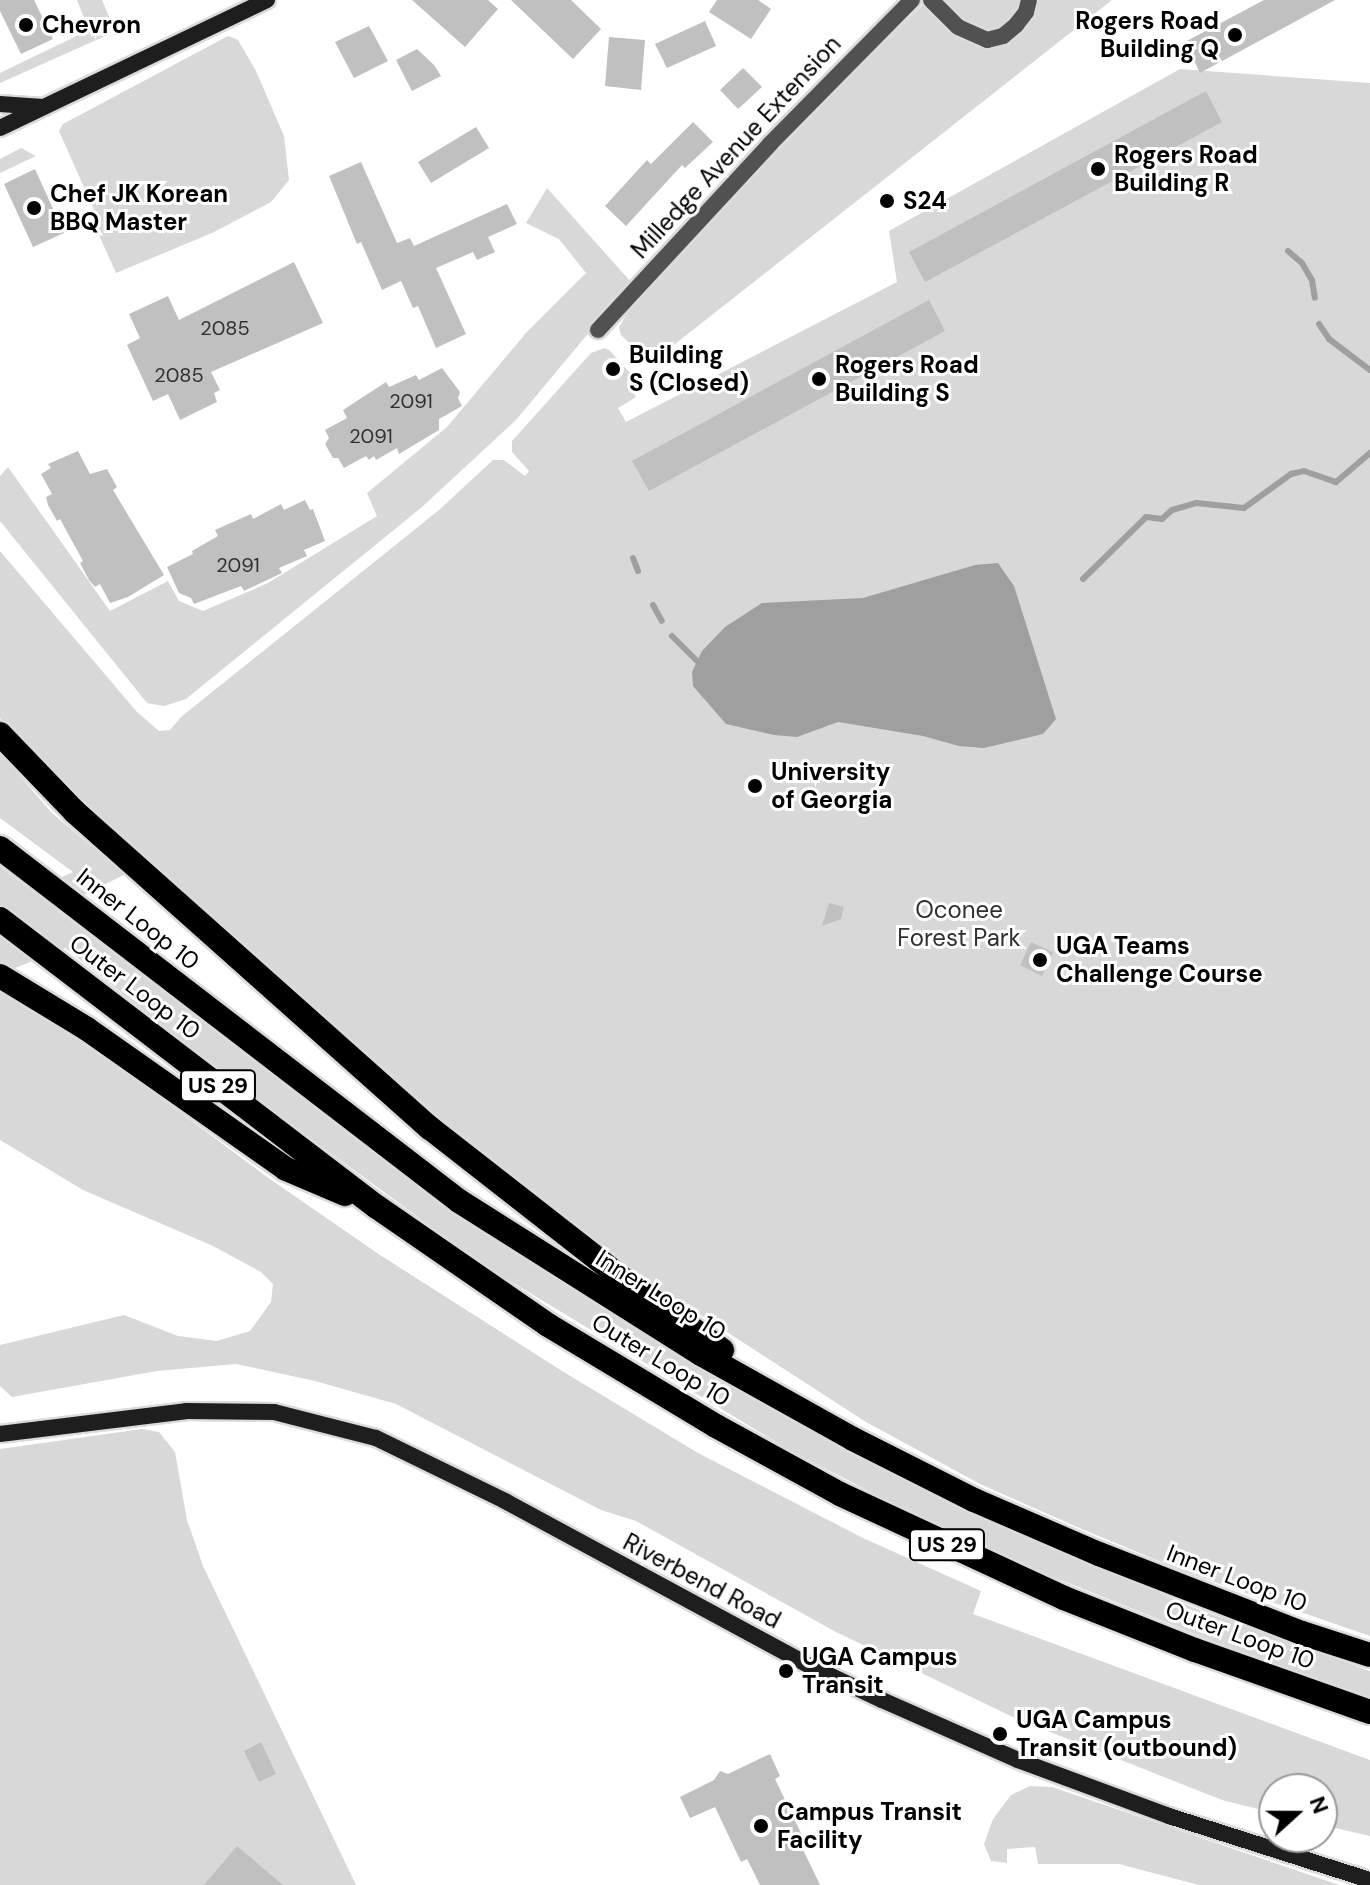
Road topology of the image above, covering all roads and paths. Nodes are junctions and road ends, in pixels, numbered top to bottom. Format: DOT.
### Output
graph roads {
  1 [pos="267,0"];
  2 [pos="912,0"];
  3 [pos="931,0"];
  4 [pos="1029,0"];
  5 [pos="0,104"];
  6 [pos="45,107"];
  7 [pos="0,128"];
  8 [pos="598,330"];
  9 [pos="0,734"];
  10 [pos="0,848"];
  11 [pos="0,919"];
  12 [pos="8,980"];
  13 [pos="377,1207"];
  14 [pos="0,1434"];
  15 [pos="853,1439"];
  16 [pos="1370,1655"];
  17 [pos="1370,1712"];
  18 [pos="1370,1880"];
  1 -- 6 [label="street"];
  2 -- 8 [label="street, Milledge Avenue Extension"];
  3 -- 4 [label="street"];
  5 -- 6 [label="street"];
  6 -- 7 [label="street"];
  9 -- 15 [label="highway"];
  10 -- 15 [label="highway, Inner Loop 10 / US 29"];
  11 -- 13 [label="highway, Outer Loop 10 / US 29"];
  12 -- 13 [label="highway"];
  13 -- 17 [label="highway, Outer Loop 10 / US 29"];
  14 -- 18 [label="street, Riverbend Road"];
  15 -- 16 [label="highway, Inner Loop 10 / US 29"];
}
